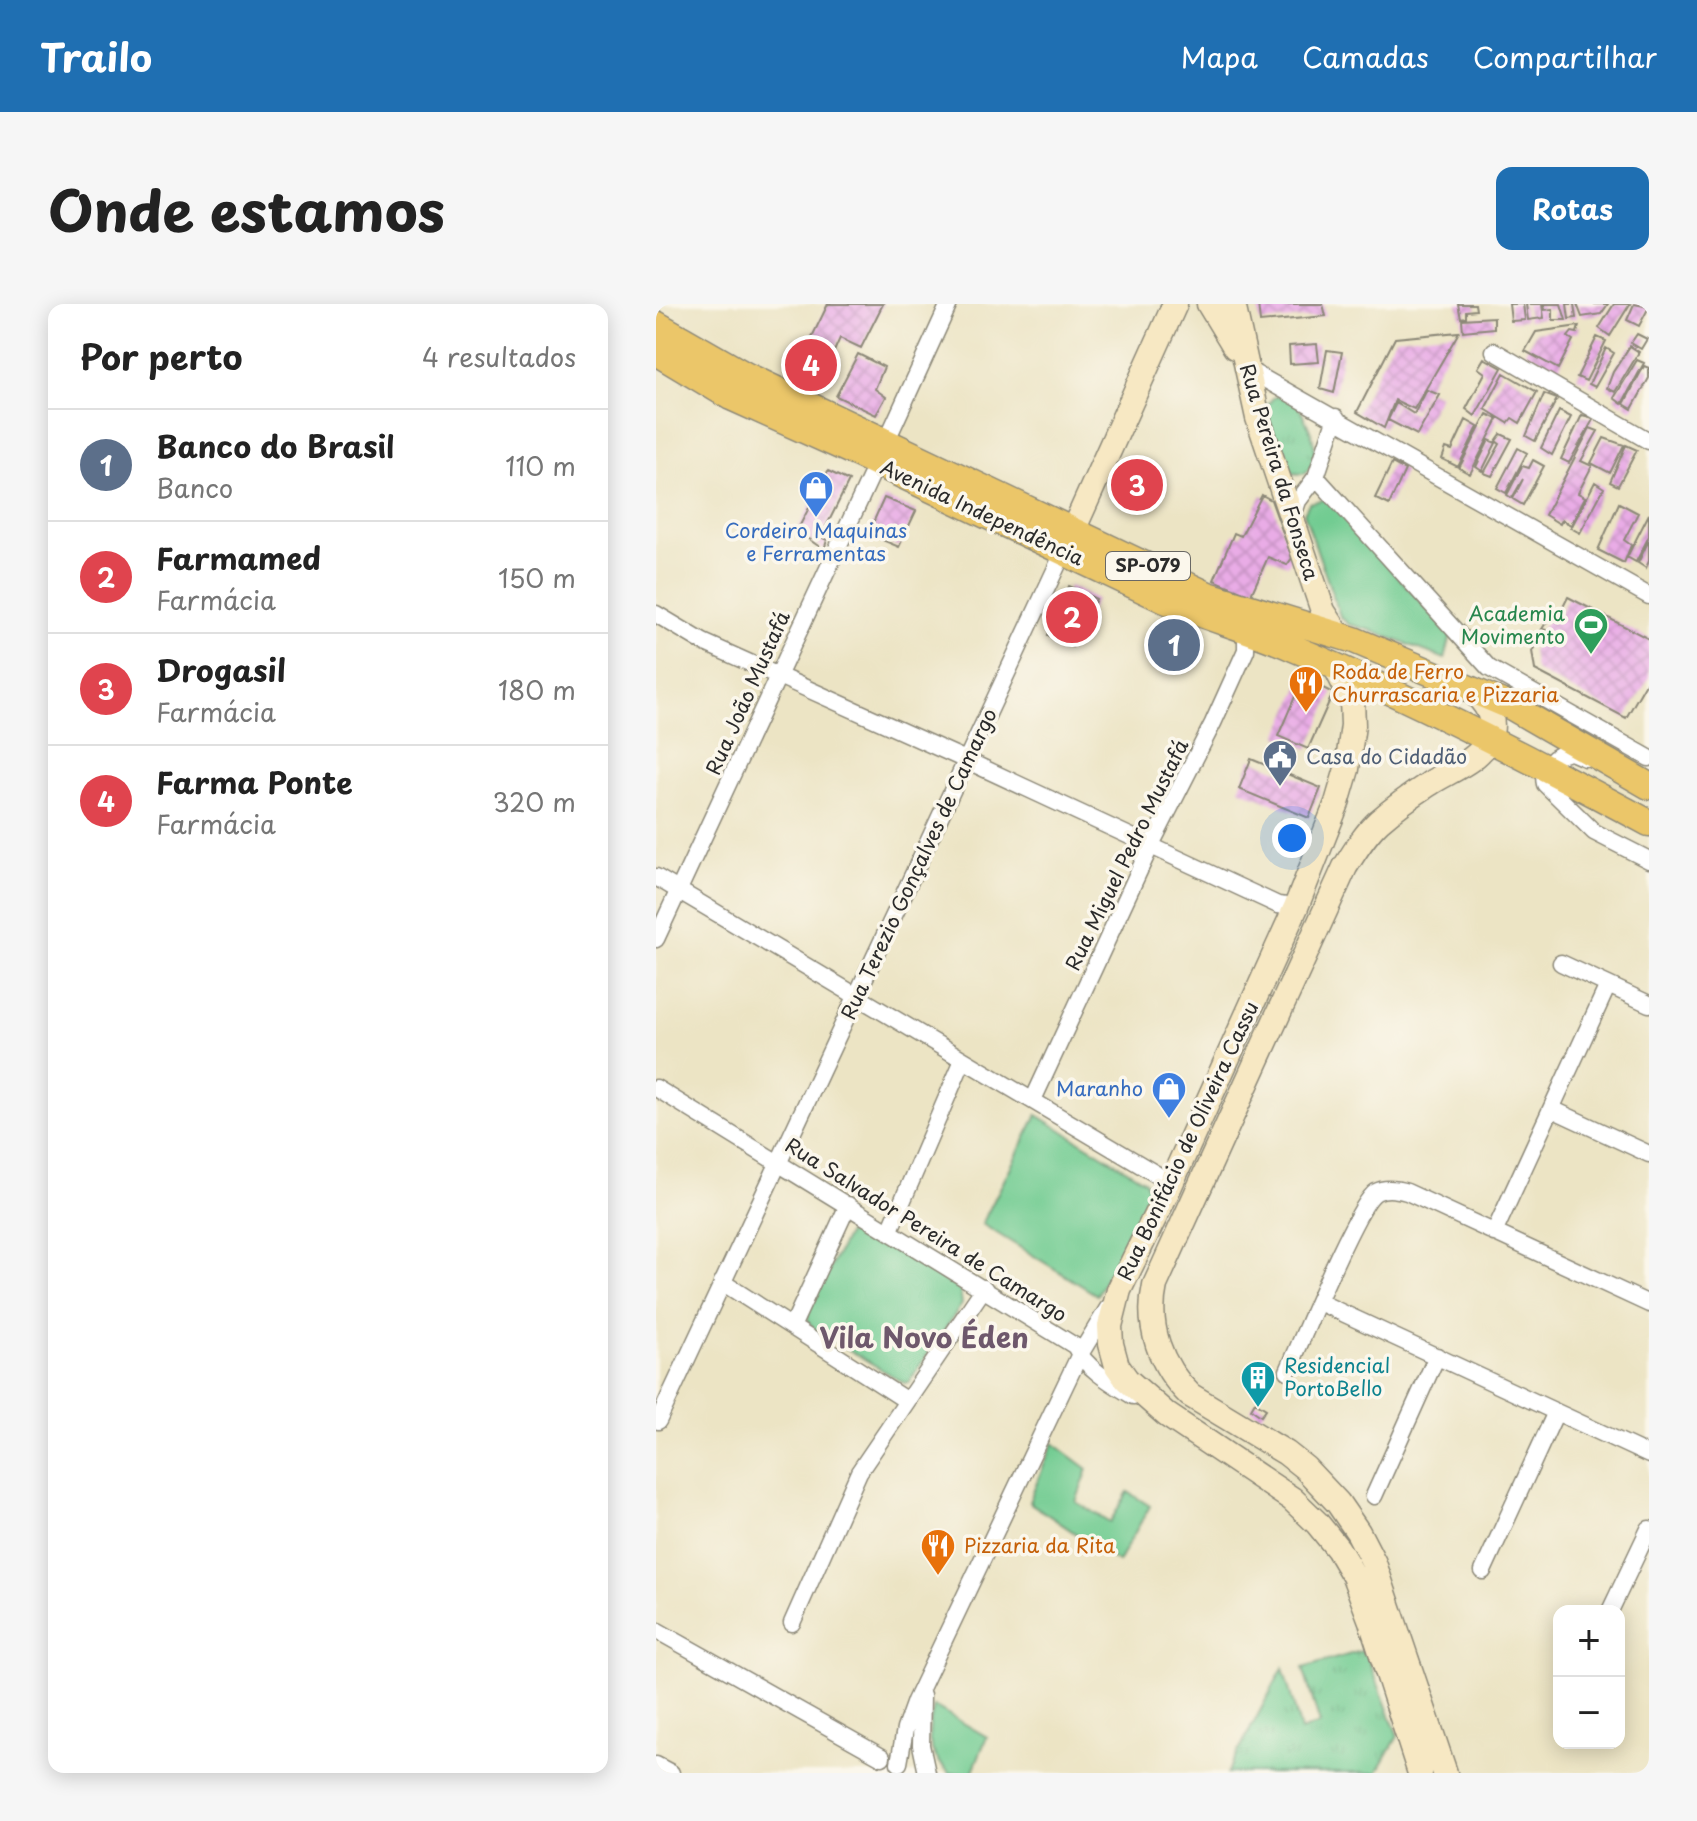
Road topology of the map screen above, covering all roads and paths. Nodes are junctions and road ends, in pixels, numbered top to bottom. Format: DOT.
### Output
graph roads {
  1 [pos="949,304"];
  2 [pos="1209,304"];
  3 [pos="1233,304"];
  4 [pos="1176,305"];
  5 [pos="656,324"];
  6 [pos="1494,351"];
  7 [pos="656,352"];
  8 [pos="1245,365"];
  9 [pos="1336,417"];
  10 [pos="1649,441"];
  11 [pos="881,452"];
  12 [pos="1316,477"];
  13 [pos="1293,516"];
  14 [pos="1069,541"];
  15 [pos="1649,596"];
  16 [pos="656,614"];
  17 [pos="1240,628"];
  18 [pos="1338,634"];
  19 [pos="1335,666"];
  20 [pos="778,674"];
  21 [pos="1469,688"];
  22 [pos="1489,739"];
  23 [pos="968,761"];
  24 [pos="1546,768"];
  25 [pos="1647,775"];
  26 [pos="1649,823"];
  27 [pos="1151,845"];
  28 [pos="1649,860"];
  29 [pos="656,877"];
  30 [pos="680,892"];
  31 [pos="1333,893"];
  32 [pos="1296,907"];
  33 [pos="656,939"];
  34 [pos="1561,963"];
  35 [pos="1608,985"];
  36 [pos="856,998"];
  37 [pos="1649,1004"];
  38 [pos="963,1060"];
  39 [pos="656,1088"];
  40 [pos="1033,1100"];
  41 [pos="1552,1109"];
  42 [pos="1649,1154"];
  43 [pos="778,1162"];
  44 [pos="1171,1183"];
  45 [pos="848,1205"];
  46 [pos="890,1230"];
  47 [pos="1494,1233"];
  48 [pos="1162,1270"];
  49 [pos="722,1282"];
  50 [pos="984,1288"];
  51 [pos="1119,1290"];
  52 [pos="1319,1302"];
  53 [pos="1649,1304"];
  54 [pos="792,1327"];
  55 [pos="1079,1356"];
  56 [pos="1437,1356"];
  57 [pos="1288,1371"];
  58 [pos="907,1401"];
  59 [pos="1556,1412"];
  60 [pos="1167,1415"];
  61 [pos="658,1421"];
  62 [pos="1197,1435"];
  63 [pos="1264,1438"];
  64 [pos="1649,1455"];
  65 [pos="1374,1496"];
  66 [pos="1649,1529"];
  67 [pos="1483,1571"];
  68 [pos="1613,1605"];
  69 [pos="792,1623"];
  70 [pos="656,1630"];
  71 [pos="922,1688"];
  72 [pos="656,1765"];
  73 [pos="904,1768"];
  74 [pos="671,1773"];
  75 [pos="1420,1773"];
  76 [pos="1445,1773"];
  1 -- 11 [label="street, Rua João Mustafá"];
  2 -- 8 [label="main road"];
  3 -- 8 [label="main road, Rua Pereira da Fonseca"];
  4 -- 14 [label="main road, Rua Terezio Gonçalves de Camargo"];
  5 -- 11 [label="main road, Avenida Independência / SP-079"];
  6 -- 10 [label="street"];
  7 -- 11 [label="main road, Avenida Independência / SP-079"];
  8 -- 9 [label="street"];
  8 -- 13 [label="main road, Rua Pereira da Fonseca"];
  9 -- 12 [label="street"];
  9 -- 15 [label="street"];
  11 -- 14 [label="main road, Avenida Independência / SP-079"];
  11 -- 14 [label="main road, Avenida Independência / SP-079"];
  11 -- 20 [label="street, Rua João Mustafá"];
  12 -- 13 [label="street"];
  12 -- 25 [label="street"];
  13 -- 18 [label="main road, Rua Pereira da Fonseca"];
  14 -- 17 [label="main road, Avenida Independência / SP-079"];
  14 -- 18 [label="main road, Avenida Independência / SP-079"];
  14 -- 23 [label="street, Rua Terezio Gonçalves de Camargo"];
  16 -- 20 [label="street"];
  17 -- 19 [label="main road, Avenida Independência / SP-079"];
  17 -- 27 [label="street, Rua Miguel Pedro Mustafá"];
  18 -- 21 [label="main road, Avenida Independência / SP-079"];
  19 -- 22 [label="main road, Avenida Independência / SP-079"];
  19 -- 32 [label="main road, Rua Bonifácio de Oliveira Cassu"];
  20 -- 23 [label="street"];
  20 -- 30 [label="street, Rua João Mustafá"];
  21 -- 22 [label="main road"];
  21 -- 25 [label="main road, Avenida Independência / SP-079"];
  22 -- 24 [label="main road, Avenida Independência / SP-079"];
  22 -- 31 [label="main road, Rua Bonifácio de Oliveira Cassu"];
  23 -- 27 [label="street"];
  23 -- 36 [label="street, Rua Terezio Gonçalves de Camargo"];
  24 -- 25 [label="street"];
  24 -- 26 [label="main road, Avenida Independência / SP-079"];
  24 -- 28 [label="street"];
  27 -- 32 [label="street"];
  27 -- 40 [label="street, Rua Miguel Pedro Mustafá"];
  29 -- 30 [label="street"];
  30 -- 33 [label="street, Rua João Mustafá"];
  30 -- 36 [label="street"];
  31 -- 32 [label="main road"];
  31 -- 48 [label="main road, Rua Bonifácio de Oliveira Cassu"];
  32 -- 44 [label="main road, Rua Bonifácio de Oliveira Cassu"];
  34 -- 35 [label="street"];
  35 -- 37 [label="street"];
  35 -- 41 [label="street"];
  36 -- 38 [label="street"];
  36 -- 43 [label="street, Rua Terezio Gonçalves de Camargo"];
  38 -- 40 [label="street"];
  38 -- 46 [label="street"];
  39 -- 43 [label="street, Rua Salvador Pereira de Camargo"];
  40 -- 44 [label="street"];
  41 -- 42 [label="street"];
  41 -- 47 [label="street"];
  43 -- 45 [label="street, Rua Salvador Pereira de Camargo"];
  43 -- 49 [label="street, Rua Terezio Gonçalves de Camargo"];
  44 -- 48 [label="main road"];
  44 -- 51 [label="main road, Rua Bonifácio de Oliveira Cassu"];
  45 -- 46 [label="street, Rua Salvador Pereira de Camargo"];
  45 -- 54 [label="street"];
  46 -- 50 [label="street, Rua Salvador Pereira de Camargo"];
  47 -- 52 [label="street"];
  47 -- 53 [label="street"];
  48 -- 63 [label="main road, Rua Bonifácio de Oliveira Cassu"];
  49 -- 54 [label="street"];
  49 -- 61 [label="street, Rua Terezio Gonçalves de Camargo"];
  50 -- 55 [label="street, Rua Salvador Pereira de Camargo"];
  50 -- 58 [label="street"];
  51 -- 55 [label="street, Rua Bonifácio de Oliveira Cassu"];
  51 -- 60 [label="main road"];
  52 -- 56 [label="street"];
  52 -- 57 [label="street"];
  54 -- 58 [label="street"];
  55 -- 60 [label="street, Rua Salvador Pereira de Camargo"];
  55 -- 71 [label="street, Rua Bonifácio de Oliveira Cassu"];
  56 -- 59 [label="street"];
  56 -- 65 [label="street"];
  58 -- 69 [label="street"];
  59 -- 64 [label="street"];
  59 -- 67 [label="street"];
  60 -- 62 [label="main road"];
  62 -- 63 [label="main road"];
  62 -- 75 [label="main road"];
  63 -- 76 [label="main road, Rua Bonifácio de Oliveira Cassu"];
  66 -- 68 [label="street"];
  70 -- 73 [label="street"];
  71 -- 73 [label="street, Rua Bonifácio de Oliveira Cassu"];
  71 -- 73 [label="street, Rua Bonifácio de Oliveira Cassu"];
  72 -- 74 [label="street"];
}
